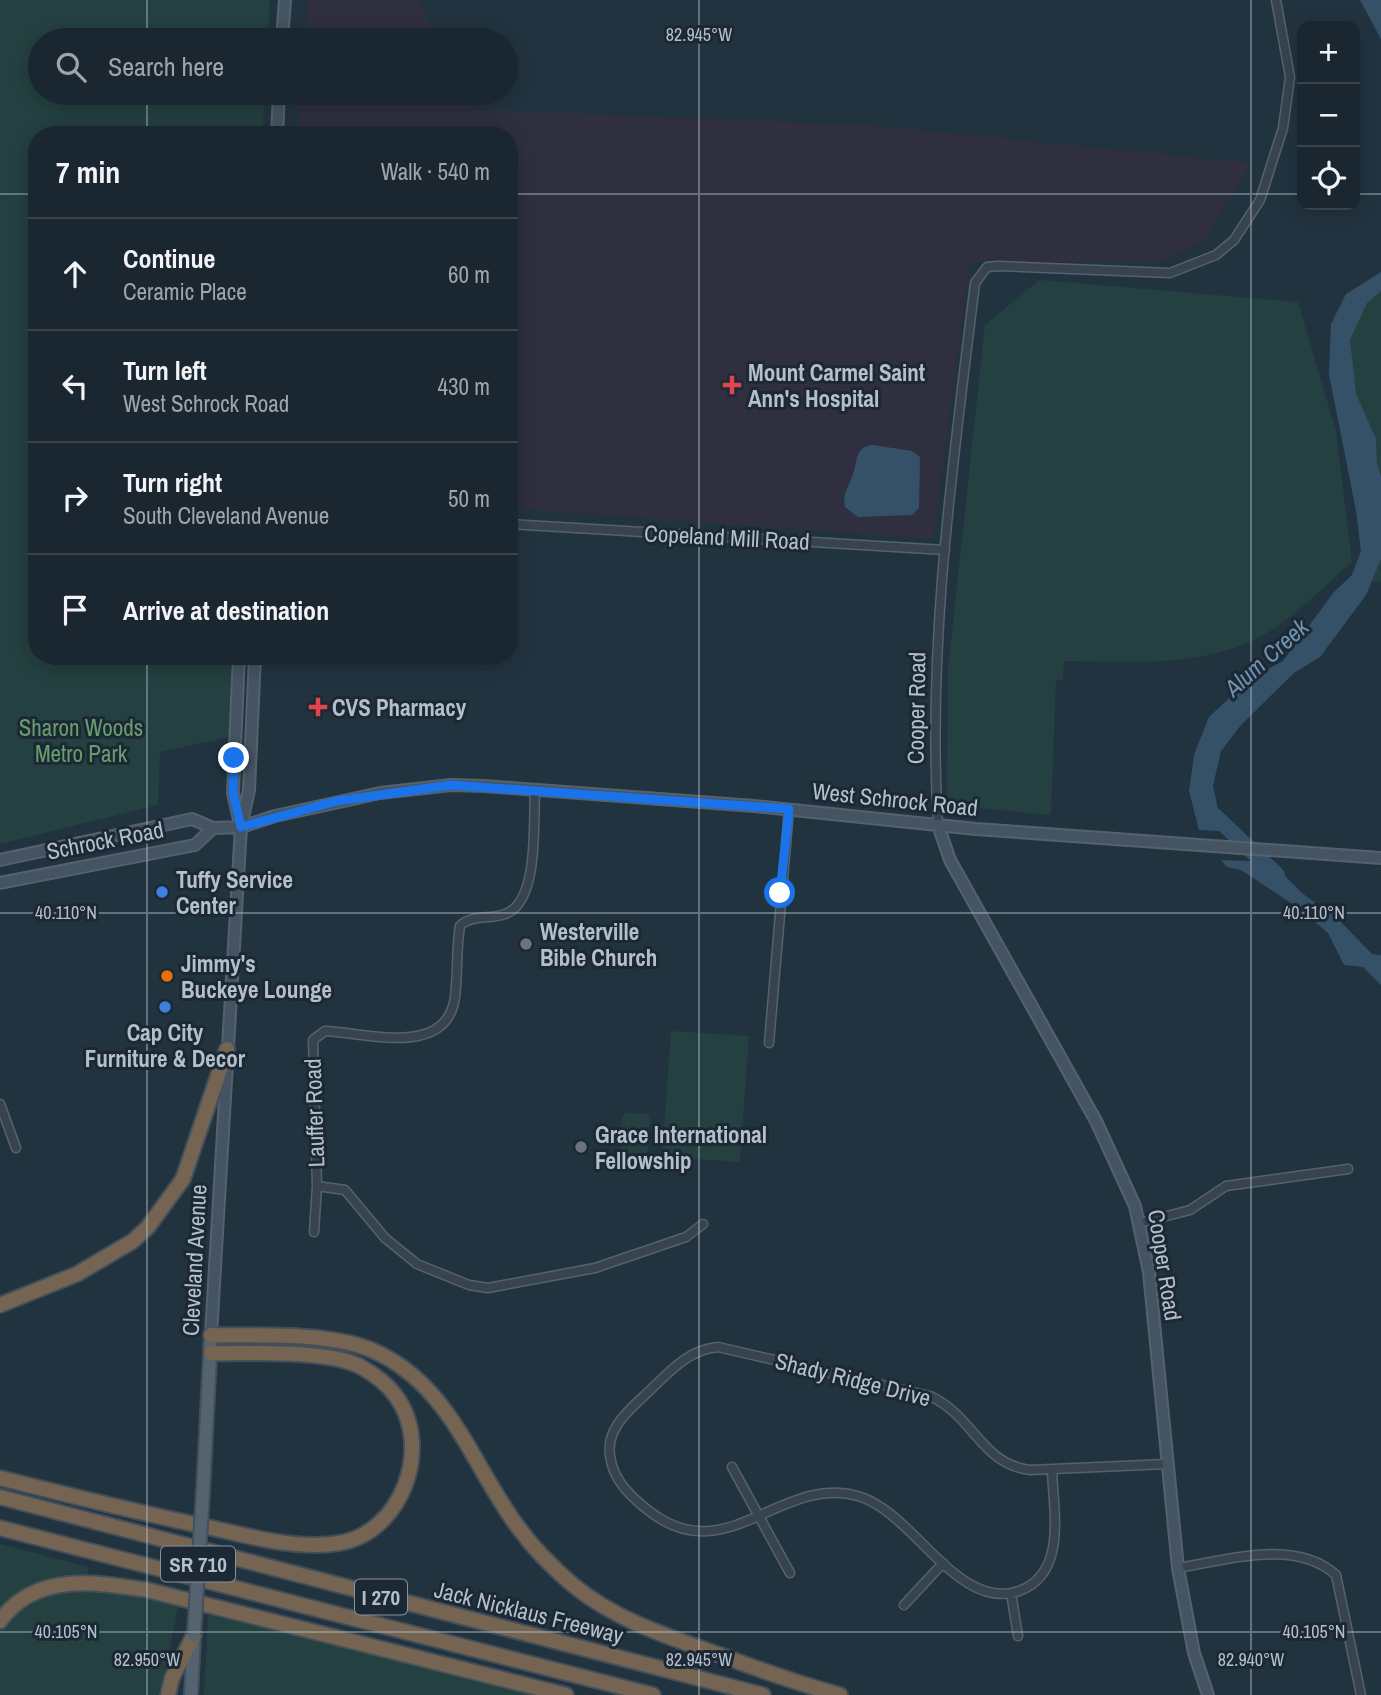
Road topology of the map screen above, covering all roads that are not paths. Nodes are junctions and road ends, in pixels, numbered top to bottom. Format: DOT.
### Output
graph roads {
  1 [pos="285,0"];
  2 [pos="1276,0"];
  3 [pos="283,28"];
  4 [pos="278,105"];
  5 [pos="277,126"];
  6 [pos="518,525"];
  7 [pos="944,550"];
  8 [pos="239,665"];
  9 [pos="256,665"];
  10 [pos="535,789"];
  11 [pos="789,809"];
  12 [pos="938,825"];
  13 [pos="241,827"];
  14 [pos="213,828"];
  15 [pos="1381,858"];
  16 [pos="0,860"];
  17 [pos="0,883"];
  18 [pos="769,1043"];
  19 [pos="227,1049"];
  20 [pos="0,1104"];
  21 [pos="16,1148"];
  22 [pos="1348,1168"];
  23 [pos="317,1186"];
  24 [pos="1140,1223"];
  25 [pos="703,1224"];
  26 [pos="314,1232"];
  27 [pos="0,1305"];
  28 [pos="211,1335"];
  29 [pos="211,1353"];
  30 [pos="1167,1464"];
  31 [pos="732,1468"];
  32 [pos="1052,1469"];
  33 [pos="0,1478"];
  34 [pos="0,1497"];
  35 [pos="759,1517"];
  36 [pos="0,1528"];
  37 [pos="943,1563"];
  38 [pos="1178,1568"];
  39 [pos="790,1573"];
  40 [pos="1011,1593"];
  41 [pos="904,1605"];
  42 [pos="0,1621"];
  43 [pos="194,1635"];
  44 [pos="1018,1636"];
  45 [pos="168,1695"];
  46 [pos="191,1695"];
  47 [pos="566,1695"];
  48 [pos="653,1695"];
  49 [pos="763,1695"];
  50 [pos="840,1695"];
  51 [pos="1208,1695"];
  52 [pos="1360,1695"];
  1 -- 3 [label="main road"];
  2 -- 7 [label="street, Cooper Road"];
  4 -- 5 [label="main road"];
  6 -- 7 [label="street, Copeland Mill Road"];
  7 -- 12 [label="street, Cooper Road"];
  8 -- 13 [label="main road"];
  9 -- 13 [label="main road"];
  10 -- 11 [label="main road, West Schrock Road"];
  10 -- 13 [label="main road, West Schrock Road"];
  10 -- 23 [label="street, Lauffer Road"];
  11 -- 12 [label="main road, West Schrock Road"];
  11 -- 18 [label="street"];
  12 -- 15 [label="main road, West Schrock Road"];
  12 -- 24 [label="main road, Cooper Road"];
  13 -- 14 [label="main road, Schrock Road"];
  13 -- 19 [label="main road, Cleveland Avenue / SR 710"];
  14 -- 16 [label="main road, Schrock Road"];
  14 -- 17 [label="main road, Schrock Road"];
  19 -- 27 [label="highway"];
  19 -- 28 [label="main road, Cleveland Avenue / SR 710"];
  20 -- 21 [label="street"];
  22 -- 24 [label="street"];
  23 -- 25 [label="street"];
  23 -- 26 [label="street, Lauffer Road"];
  24 -- 30 [label="main road, Cooper Road"];
  28 -- 29 [label="main road, Cleveland Avenue / SR 710"];
  28 -- 50 [label="highway"];
  29 -- 33 [label="highway"];
  29 -- 43 [label="main road, Cleveland Avenue / SR 710, bridge"];
  30 -- 32 [label="street, Shady Ridge Drive"];
  30 -- 38 [label="main road, Cooper Road"];
  31 -- 35 [label="street"];
  32 -- 35 [label="street, Shady Ridge Drive"];
  32 -- 40 [label="street"];
  34 -- 49 [label="highway, Jack Nicklaus Freeway / I 270"];
  35 -- 37 [label="street"];
  35 -- 39 [label="street"];
  36 -- 48 [label="highway, I 270"];
  37 -- 40 [label="street"];
  37 -- 41 [label="street"];
  38 -- 51 [label="main road, Cooper Road"];
  38 -- 52 [label="street"];
  40 -- 44 [label="street"];
  42 -- 47 [label="highway"];
  43 -- 45 [label="highway"];
  43 -- 46 [label="main road, Cleveland Avenue / SR 710"];
}
